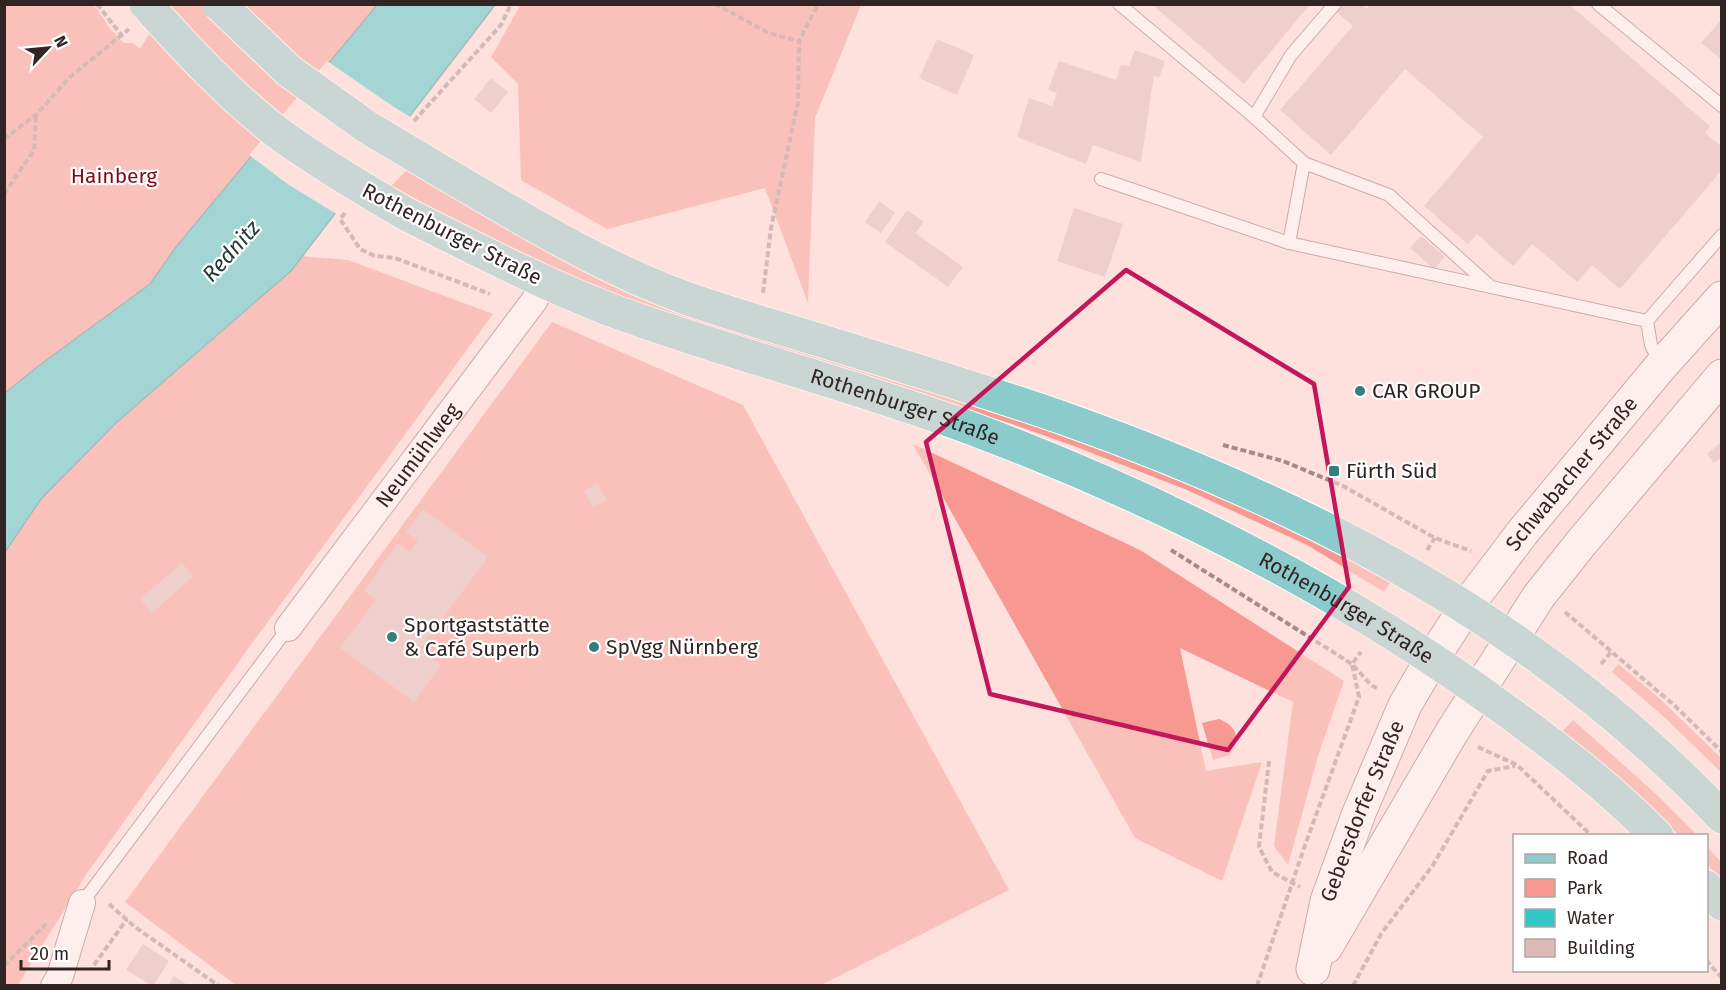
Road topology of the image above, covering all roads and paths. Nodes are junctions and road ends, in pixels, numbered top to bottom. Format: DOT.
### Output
graph roads {
  1 [pos="97,4"];
  2 [pos="219,4"];
  3 [pos="511,4"];
  4 [pos="715,4"];
  5 [pos="818,4"];
  6 [pos="1119,4"];
  7 [pos="1335,4"];
  8 [pos="1598,4"];
  9 [pos="138,16"];
  10 [pos="122,36"];
  11 [pos="799,41"];
  12 [pos="1722,106"];
  13 [pos="36,115"];
  14 [pos="1254,117"];
  15 [pos="416,119"];
  16 [pos="4,140"];
  17 [pos="1304,163"];
  18 [pos="1101,179"];
  19 [pos="4,194"];
  20 [pos="340,219"];
  21 [pos="1722,235"];
  22 [pos="1289,243"];
  23 [pos="545,282"];
  24 [pos="1492,288"];
  25 [pos="494,295"];
  26 [pos="1722,298"];
  27 [pos="762,299"];
  28 [pos="1647,321"];
  29 [pos="1661,366"];
  30 [pos="1722,376"];
  31 [pos="1435,538"];
  32 [pos="1169,549"];
  33 [pos="1476,553"];
  34 [pos="1466,607"];
  35 [pos="1567,614"];
  36 [pos="288,628"];
  37 [pos="1511,638"];
  38 [pos="1361,651"];
  39 [pos="1612,651"];
  40 [pos="1432,659"];
  41 [pos="1602,663"];
  42 [pos="1352,664"];
  43 [pos="1478,690"];
  44 [pos="1384,692"];
  45 [pos="1478,748"];
  46 [pos="1722,752"];
  47 [pos="1269,761"];
  48 [pos="1516,765"];
  49 [pos="1722,817"];
  50 [pos="1590,834"];
  51 [pos="1655,834"];
  52 [pos="1292,883"];
  53 [pos="1708,888"];
  54 [pos="1327,901"];
  55 [pos="82,903"];
  56 [pos="108,903"];
  57 [pos="1722,904"];
  58 [pos="127,919"];
  59 [pos="1708,961"];
  60 [pos="4,966"];
  61 [pos="93,967"];
  62 [pos="1310,977"];
  63 [pos="1722,978"];
  64 [pos="54,986"];
  65 [pos="219,986"];
  66 [pos="1257,986"];
  67 [pos="1353,986"];
  1 -- 10 [label="path"];
  2 -- 34 [label="main road, Rothenburger Straße, bridge"];
  3 -- 15 [label="path"];
  4 -- 11 [label="path"];
  5 -- 11 [label="path"];
  6 -- 14 [label="lane"];
  7 -- 14 [label="lane"];
  8 -- 12 [label="lane"];
  9 -- 10 [label="path"];
  9 -- 23 [label="main road, Rothenburger Straße, bridge"];
  10 -- 13 [label="path"];
  11 -- 27 [label="path"];
  13 -- 16 [label="path"];
  13 -- 19 [label="path"];
  14 -- 17 [label="lane"];
  17 -- 22 [label="lane"];
  17 -- 24 [label="lane"];
  18 -- 22 [label="lane"];
  20 -- 25 [label="path"];
  21 -- 28 [label="lane"];
  22 -- 24 [label="lane"];
  23 -- 36 [label="street, Neumühlweg"];
  23 -- 40 [label="main road, Rothenburger Straße"];
  24 -- 28 [label="lane"];
  26 -- 29 [label="main road, Schwabacher Straße"];
  28 -- 29 [label="lane"];
  29 -- 34 [label="main road, Schwabacher Straße"];
  30 -- 37 [label="main road"];
  31 -- 33 [label="path"];
  32 -- 42 [label="path"];
  34 -- 37 [label="main road, Rothenburger Straße"];
  34 -- 40 [label="main road, Schwabacher Straße"];
  35 -- 39 [label="path"];
  36 -- 55 [label="lane"];
  37 -- 43 [label="main road"];
  37 -- 49 [label="main road, Rothenburger Straße"];
  38 -- 42 [label="path"];
  39 -- 41 [label="path"];
  39 -- 46 [label="path"];
  40 -- 43 [label="main road, Rothenburger Straße"];
  40 -- 54 [label="main road, Gebersdorfer Straße"];
  42 -- 44 [label="path"];
  42 -- 52 [label="path"];
  43 -- 51 [label="main road, Rothenburger Straße"];
  43 -- 62 [label="main road, Gebersdorfer Straße"];
  45 -- 48 [label="path"];
  47 -- 52 [label="path"];
  48 -- 50 [label="path"];
  48 -- 67 [label="path"];
  52 -- 54 [label="path"];
  52 -- 66 [label="path"];
  53 -- 57 [label="main road"];
  54 -- 62 [label="main road, Gebersdorfer Straße"];
  55 -- 60 [label="path"];
  55 -- 64 [label="street"];
  56 -- 58 [label="path"];
  58 -- 61 [label="path"];
  58 -- 65 [label="path"];
  59 -- 63 [label="path"];
}
